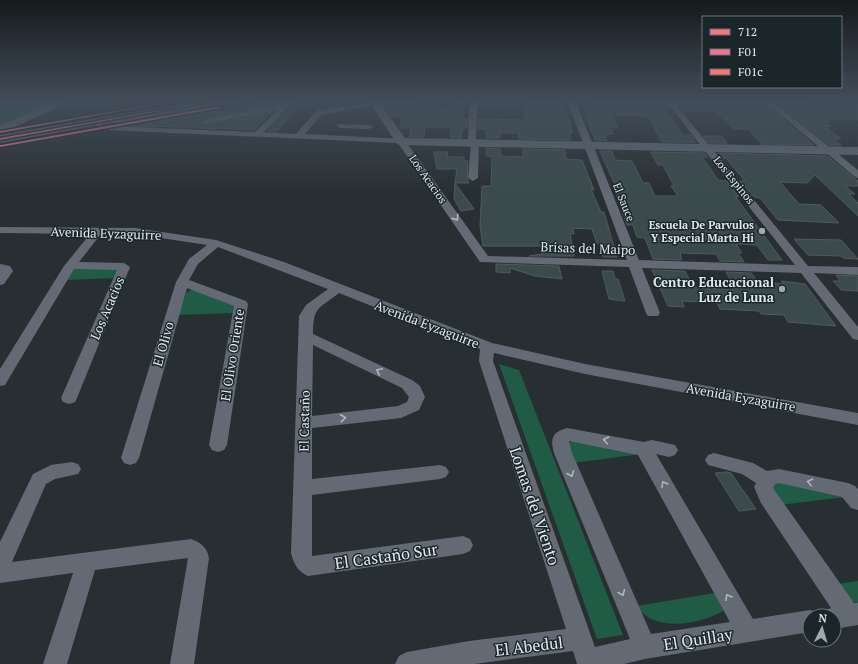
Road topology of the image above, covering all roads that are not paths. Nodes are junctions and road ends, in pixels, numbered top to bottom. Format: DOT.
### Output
graph roads {
  1 [pos="172,131"];
  2 [pos="261,131"];
  3 [pos="303,131"];
  4 [pos="394,131"];
  5 [pos="474,131"];
  6 [pos="583,131"];
  7 [pos="694,131"];
  8 [pos="805,131"];
  9 [pos="258,135"];
  10 [pos="299,136"];
  11 [pos="401,141"];
  12 [pos="474,142"];
  13 [pos="588,145"];
  14 [pos="707,148"];
  15 [pos="828,150"];
  16 [pos="858,151"];
  17 [pos="858,175"];
  18 [pos="473,178"];
  19 [pos="0,230"];
  20 [pos="98,231"];
  21 [pos="216,243"];
  22 [pos="484,258"];
  23 [pos="635,264"];
  24 [pos="70,266"];
  25 [pos="0,268"];
  26 [pos="804,269"];
  27 [pos="858,271"];
  28 [pos="0,281"];
  29 [pos="182,282"];
  30 [pos="336,288"];
  31 [pos="653,313"];
  32 [pos="858,336"];
  33 [pos="306,344"];
  34 [pos="488,347"];
  35 [pos="0,381"];
  36 [pos="69,398"];
  37 [pos="858,419"];
  38 [pos="304,423"];
  39 [pos="218,445"];
  40 [pos="644,449"];
  41 [pos="669,450"];
  42 [pos="130,458"];
  43 [pos="714,460"];
  44 [pos="72,469"];
  45 [pos="440,472"];
  46 [pos="766,480"];
  47 [pos="303,488"];
  48 [pos="858,502"];
  49 [pos="464,545"];
  50 [pos="87,561"];
  51 [pos="0,565"];
  52 [pos="308,566"];
  53 [pos="0,573"];
  54 [pos="847,616"];
  55 [pos="802,622"];
  56 [pos="747,631"];
  57 [pos="580,640"];
  58 [pos="645,648"];
  59 [pos="470,659"];
  60 [pos="588,662"];
  61 [pos="54,664"];
  62 [pos="182,664"];
  63 [pos="407,664"];
  1 -- 9 [label="street"];
  2 -- 9 [label="street"];
  3 -- 10 [label="street"];
  4 -- 11 [label="street, Los Acacios"];
  5 -- 12 [label="street"];
  6 -- 13 [label="street, El Sauce"];
  7 -- 14 [label="street, Los Espinos"];
  8 -- 15 [label="street"];
  9 -- 10 [label="street"];
  10 -- 11 [label="street"];
  11 -- 12 [label="street"];
  11 -- 22 [label="street, Los Acacios, one-way"];
  12 -- 13 [label="street"];
  12 -- 18 [label="street"];
  13 -- 14 [label="street"];
  13 -- 23 [label="street, El Sauce"];
  14 -- 15 [label="street"];
  14 -- 26 [label="street, Los Espinos"];
  15 -- 16 [label="street"];
  15 -- 17 [label="street"];
  19 -- 20 [label="street, Avenida Eyzaguirre"];
  20 -- 21 [label="street, Avenida Eyzaguirre"];
  20 -- 24 [label="street"];
  21 -- 29 [label="street, El Olivo"];
  21 -- 30 [label="street, Avenida Eyzaguirre"];
  22 -- 23 [label="street, Brisas del Maipo"];
  23 -- 26 [label="street, Brisas del Maipo"];
  23 -- 31 [label="street, El Sauce"];
  24 -- 35 [label="street"];
  24 -- 36 [label="street, Los Acacios"];
  25 -- 28 [label="street"];
  26 -- 27 [label="street, Brisas del Maipo"];
  26 -- 32 [label="street, Los Espinos"];
  29 -- 39 [label="street, El Olivo Oriente"];
  29 -- 42 [label="street, El Olivo"];
  30 -- 33 [label="street, El Castaño"];
  30 -- 34 [label="street, Avenida Eyzaguirre"];
  33 -- 38 [label="street, El Castaño"];
  38 -- 33 [label="street, one-way"];
  34 -- 37 [label="street, Avenida Eyzaguirre"];
  34 -- 57 [label="street, Lomas del Viento"];
  38 -- 47 [label="street, El Castaño"];
  40 -- 41 [label="street"];
  56 -- 40 [label="street, one-way"];
  40 -- 58 [label="street, one-way"];
  43 -- 46 [label="street"];
  44 -- 51 [label="street"];
  45 -- 47 [label="street"];
  48 -- 46 [label="street, one-way"];
  46 -- 54 [label="street"];
  47 -- 52 [label="street, El Castaño"];
  49 -- 52 [label="street, El Castaño Sur"];
  50 -- 53 [label="street"];
  50 -- 61 [label="street"];
  50 -- 62 [label="street"];
  55 -- 56 [label="street, El Quillay"];
  56 -- 58 [label="street, El Quillay"];
  57 -- 59 [label="street, El Abedul"];
  57 -- 60 [label="street, Lomas del Viento"];
  58 -- 60 [label="street, El Quillay"];
  59 -- 63 [label="street, El Abedul"];
}
